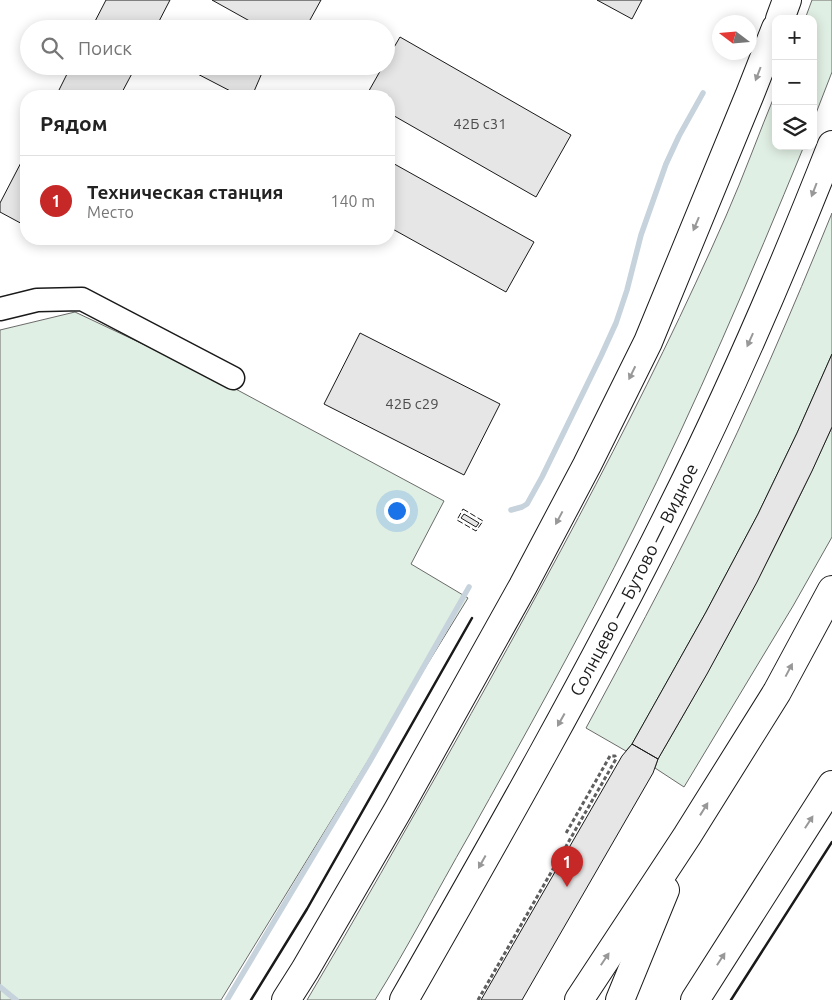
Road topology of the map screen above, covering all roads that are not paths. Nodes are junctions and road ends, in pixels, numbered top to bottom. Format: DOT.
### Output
graph roads {
  1 [pos="782,11"];
  2 [pos="832,145"];
  3 [pos="0,309"];
  4 [pos="233,378"];
  5 [pos="832,590"];
  6 [pos="832,785"];
  7 [pos="687,836"];
  8 [pos="286,1000"];
  9 [pos="404,1000"];
  10 [pos="579,1000"];
  11 [pos="620,1000"];
  12 [pos="695,1000"];
  1 -- 8 [label="main road, one-way"];
  2 -- 9 [label="main road, Солнцево — Бутово — Видное, one-way"];
  3 -- 4 [label="street"];
  7 -- 5 [label="main road, one-way"];
  12 -- 6 [label="main road, one-way"];
  10 -- 7 [label="main road, one-way"];
  7 -- 11 [label="main road"];
}
